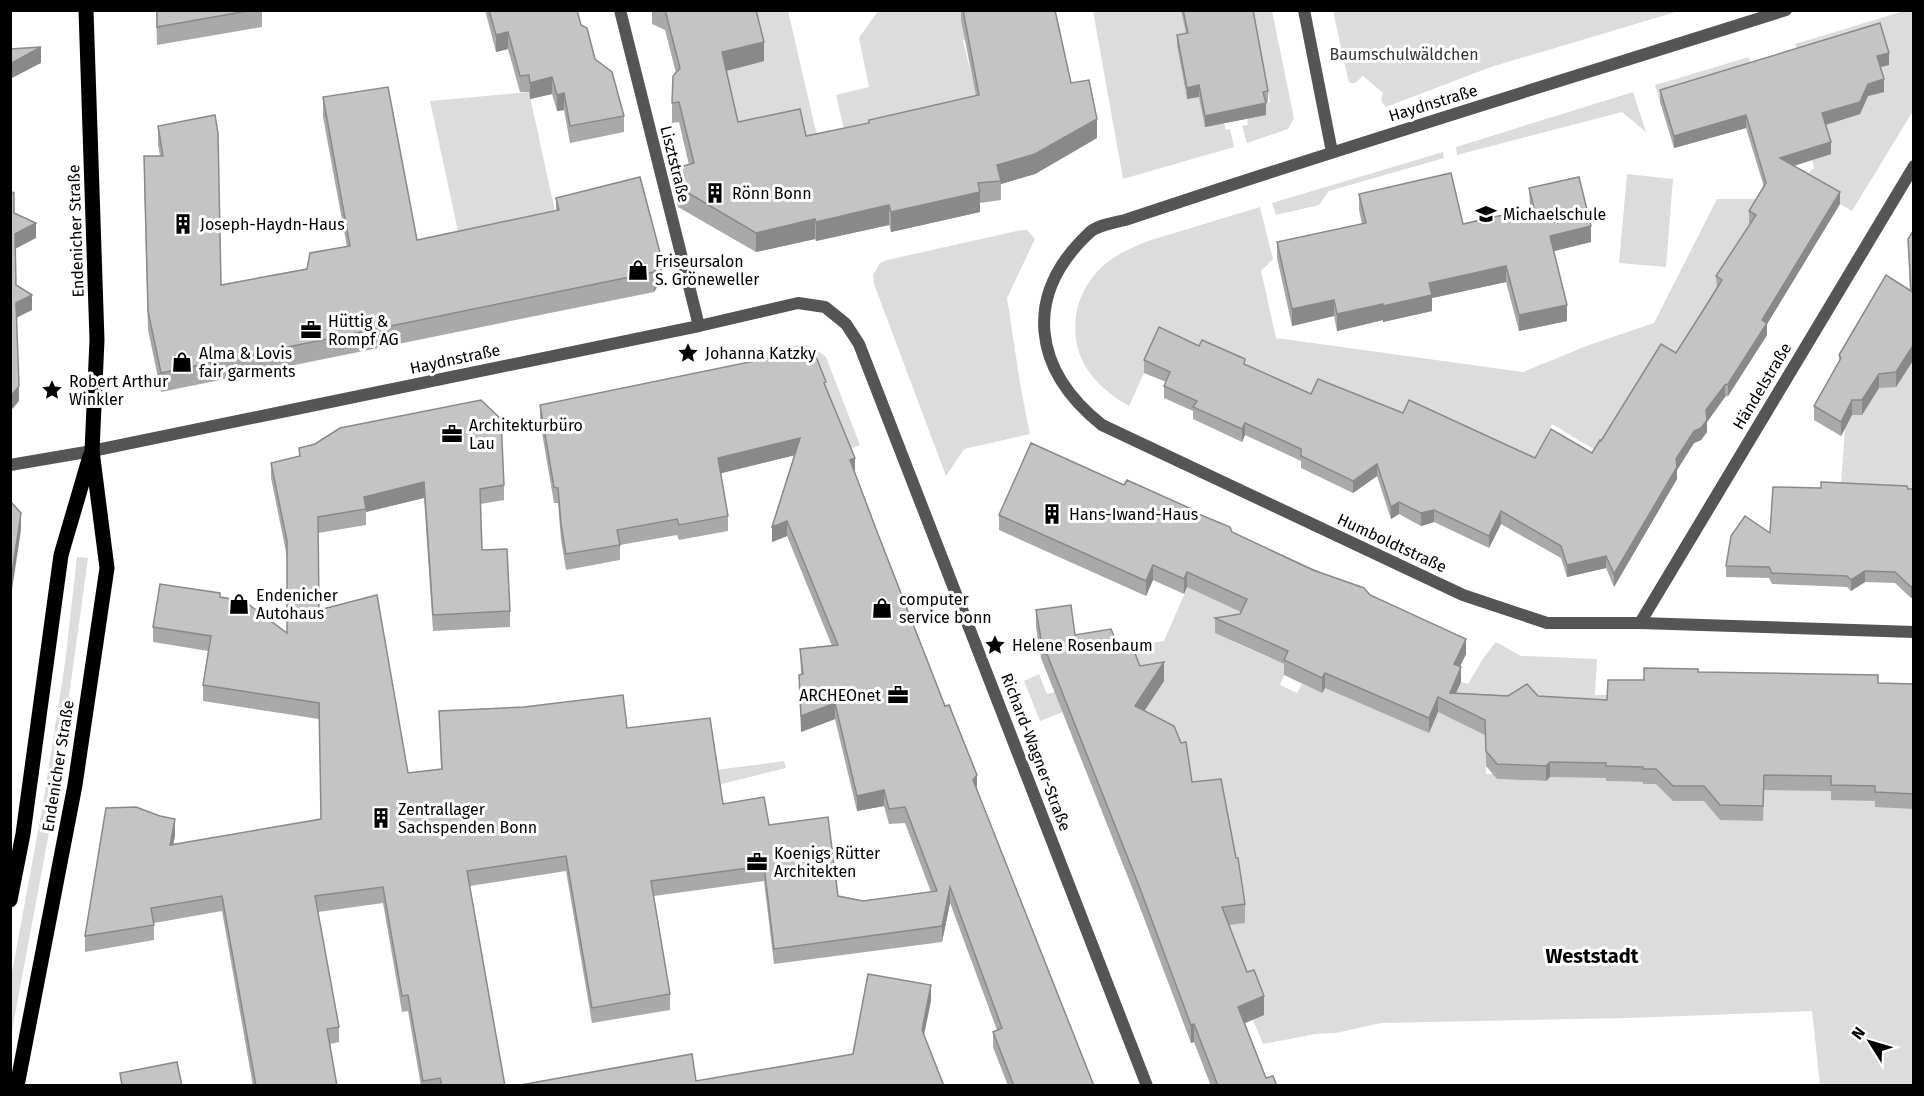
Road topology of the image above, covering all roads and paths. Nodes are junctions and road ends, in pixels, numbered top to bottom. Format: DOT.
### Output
graph roads {
  1 [pos="86,10"];
  2 [pos="620,10"];
  3 [pos="1304,10"];
  4 [pos="1786,10"];
  5 [pos="1332,152"];
  6 [pos="1914,166"];
  7 [pos="1091,231"];
  8 [pos="825,307"];
  9 [pos="699,326"];
  10 [pos="92,450"];
  11 [pos="10,465"];
  12 [pos="1640,623"];
  13 [pos="1914,632"];
  14 [pos="10,900"];
  15 [pos="17,1086"];
  16 [pos="1147,1086"];
  1 -- 10 [label="main road, Endenicher Straße"];
  2 -- 9 [label="street, Lisztstraße"];
  3 -- 5 [label="street"];
  4 -- 5 [label="street, Haydnstraße"];
  5 -- 7 [label="street, Haydnstraße"];
  6 -- 12 [label="street, Händelstraße"];
  7 -- 12 [label="street, Humboldtstraße"];
  8 -- 9 [label="street, Haydnstraße"];
  8 -- 16 [label="street, Richard-Wagner-Straße"];
  9 -- 10 [label="street, Haydnstraße"];
  10 -- 11 [label="street, Haydnstraße"];
  10 -- 14 [label="main road, Endenicher Straße"];
  10 -- 15 [label="main road, Endenicher Straße"];
  12 -- 13 [label="street, Humboldtstraße"];
}
